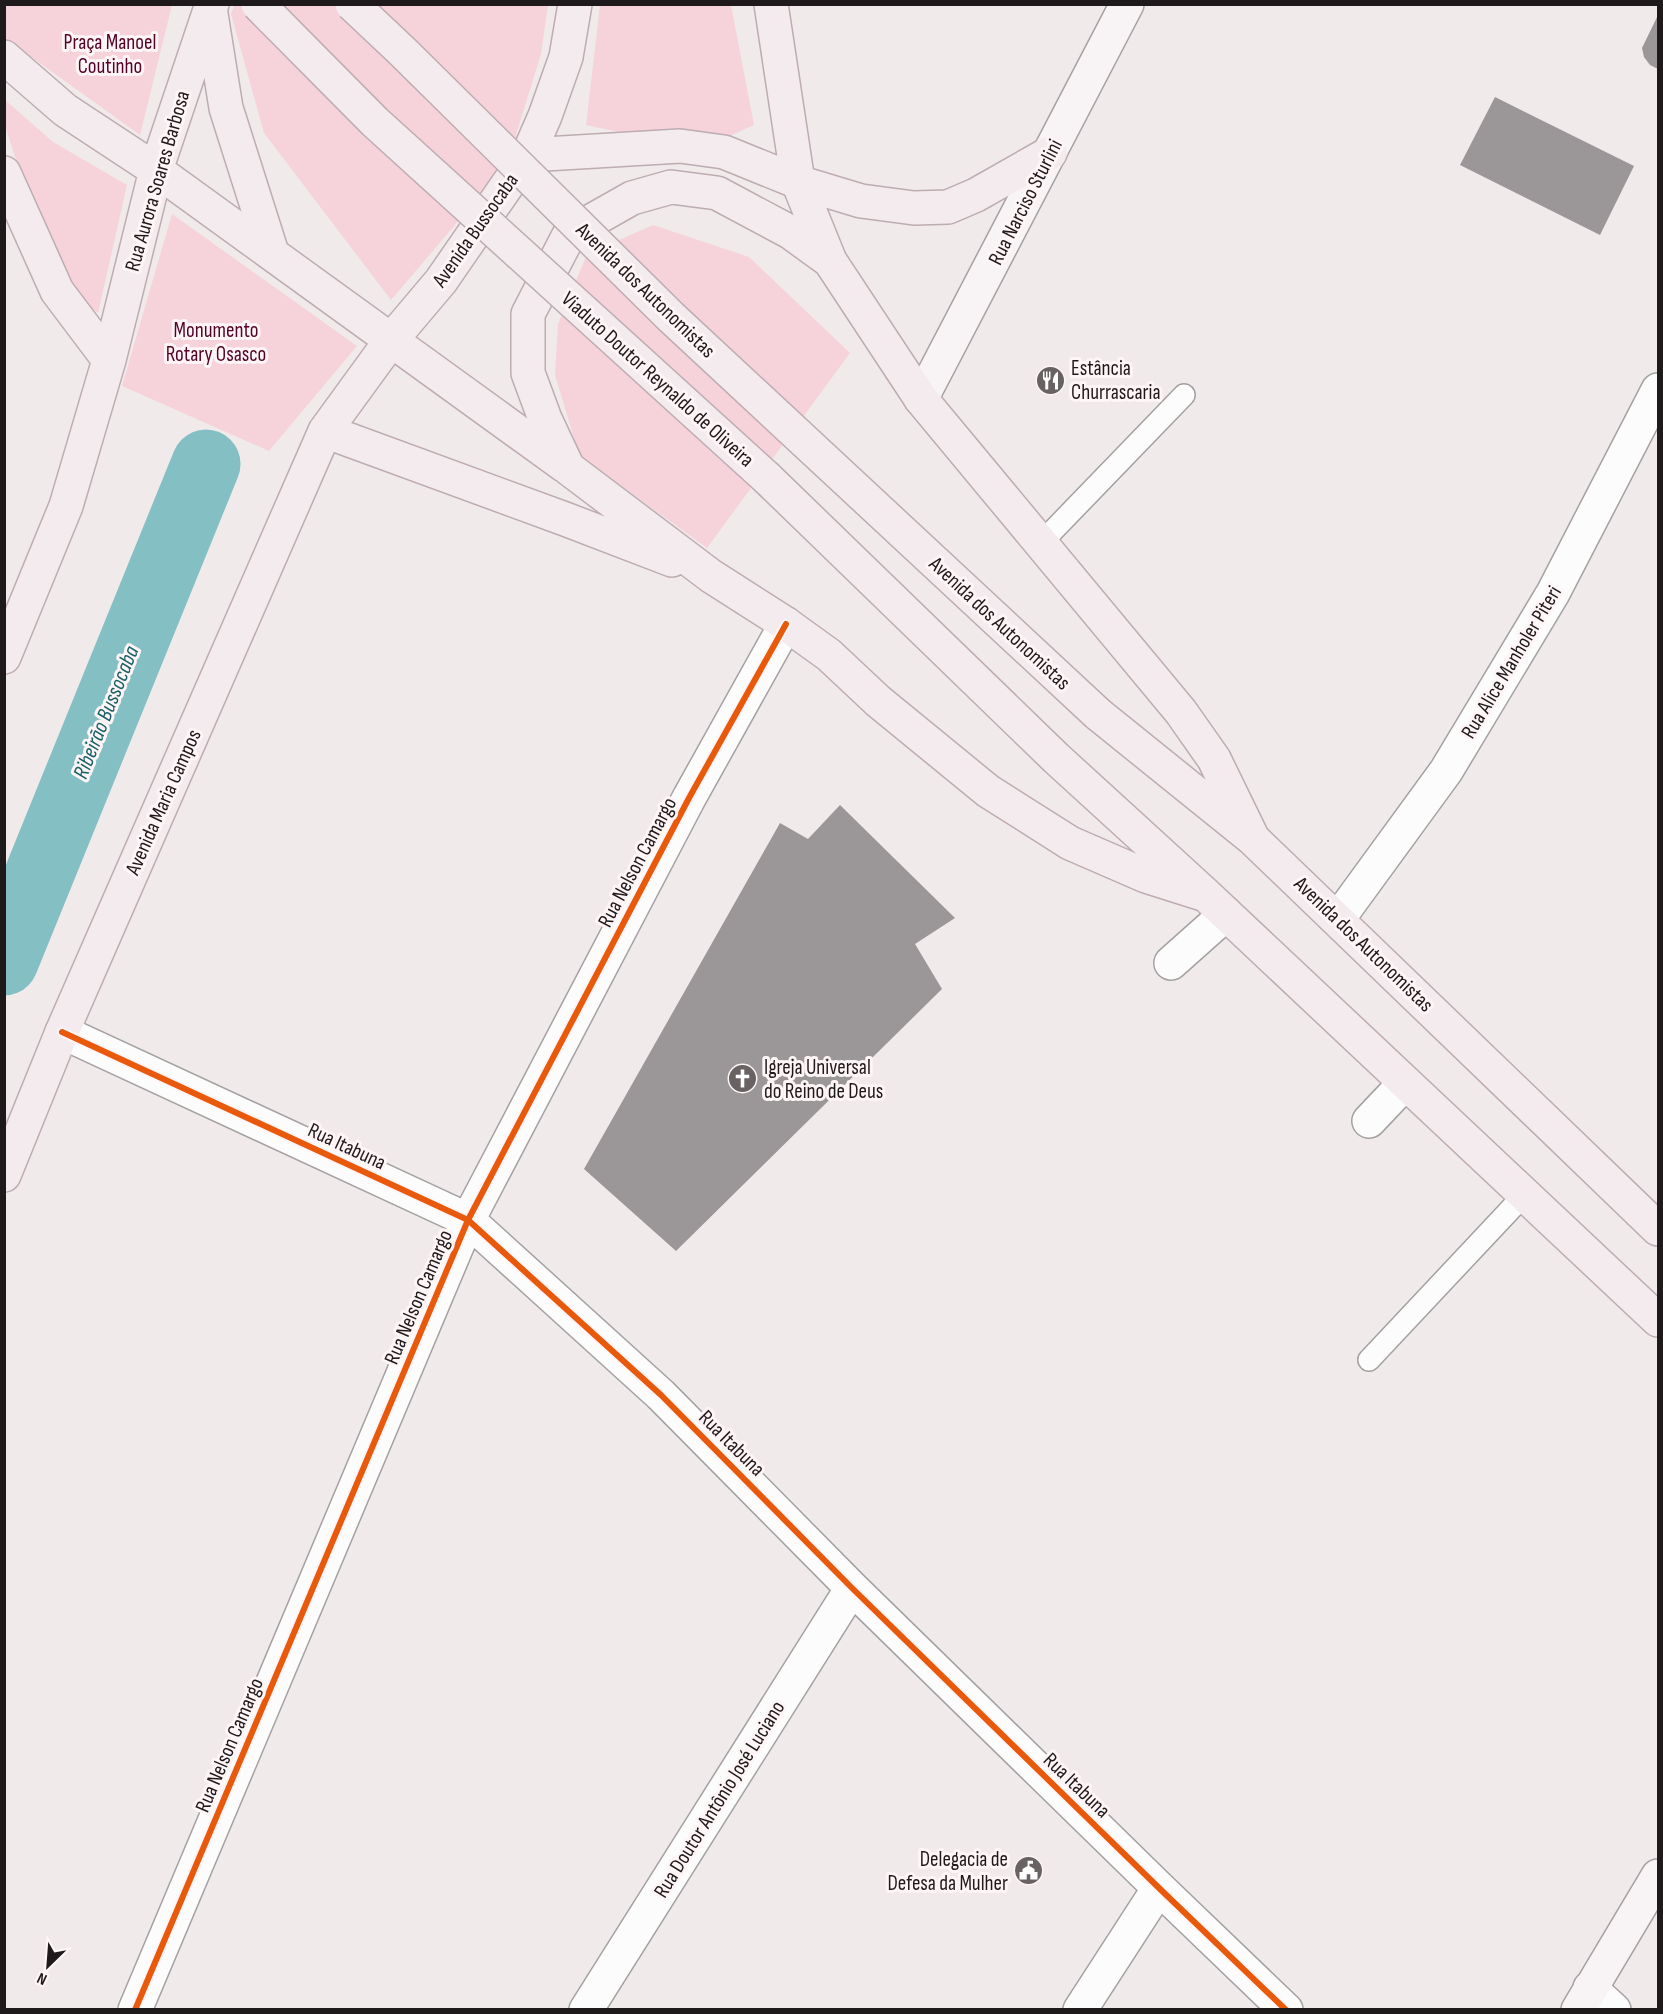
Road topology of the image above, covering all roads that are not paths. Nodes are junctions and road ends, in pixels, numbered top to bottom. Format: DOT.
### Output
graph roads {
  1 [pos="258,4"];
  2 [pos="352,4"];
  3 [pos="575,4"];
  4 [pos="771,4"];
  5 [pos="1127,4"];
  6 [pos="211,7"];
  7 [pos="4,57"];
  8 [pos="1050,153"];
  9 [pos="528,155"];
  10 [pos="156,170"];
  11 [pos="4,173"];
  12 [pos="798,182"];
  13 [pos="272,253"];
  14 [pos="830,261"];
  15 [pos="392,339"];
  16 [pos="109,360"];
  17 [pos="1659,390"];
  18 [pos="1184,395"];
  19 [pos="921,399"];
  20 [pos="325,431"];
  21 [pos="568,468"];
  22 [pos="1041,543"];
  23 [pos="711,576"];
  24 [pos="786,624"];
  25 [pos="4,657"];
  26 [pos="1253,839"];
  27 [pos="1216,905"];
  28 [pos="1338,919"];
  29 [pos="1171,963"];
  30 [pos="62,1032"];
  31 [pos="1406,1083"];
  32 [pos="1369,1122"];
  33 [pos="4,1175"];
  34 [pos="1524,1194"];
  35 [pos="468,1220"];
  36 [pos="1659,1229"];
  37 [pos="1659,1320"];
  38 [pos="1369,1360"];
  39 [pos="852,1588"];
  40 [pos="1659,1876"];
  41 [pos="1159,1888"];
  42 [pos="1584,1999"];
  43 [pos="135,2010"];
  44 [pos="586,2010"];
  45 [pos="1080,2010"];
  46 [pos="1286,2010"];
  47 [pos="1614,2010"];
  1 -- 27 [label="main road, Viaduto Doutor Reynaldo de Oliveira, bridge"];
  2 -- 26 [label="main road, Avenida dos Autonomistas, bridge"];
  3 -- 9 [label="main road, Avenida Bussocaba"];
  4 -- 12 [label="main road"];
  5 -- 8 [label="main road, Rua Narciso Sturlini"];
  6 -- 10 [label="main road, Rua Aurora Soares Barbosa"];
  6 -- 13 [label="main road"];
  7 -- 10 [label="main road"];
  8 -- 12 [label="main road"];
  8 -- 19 [label="main road, Rua Narciso Sturlini"];
  9 -- 12 [label="main road"];
  9 -- 15 [label="main road, Avenida Bussocaba"];
  10 -- 13 [label="main road"];
  10 -- 16 [label="main road, Rua Aurora Soares Barbosa"];
  11 -- 16 [label="main road"];
  12 -- 14 [label="main road"];
  13 -- 15 [label="main road"];
  14 -- 19 [label="main road"];
  14 -- 21 [label="main road"];
  15 -- 20 [label="main road, Avenida Bussocaba"];
  15 -- 21 [label="main road"];
  16 -- 25 [label="main road, Rua Aurora Soares Barbosa"];
  17 -- 28 [label="street, Rua Alice Manholer Piteri"];
  18 -- 22 [label="lane"];
  19 -- 22 [label="main road"];
  20 -- 23 [label="main road"];
  20 -- 30 [label="main road, Avenida Maria Campos"];
  21 -- 23 [label="main road"];
  22 -- 26 [label="main road"];
  23 -- 24 [label="main road"];
  24 -- 27 [label="main road"];
  24 -- 35 [label="street, Rua Nelson Camargo"];
  26 -- 28 [label="main road, Avenida dos Autonomistas"];
  27 -- 29 [label="street"];
  27 -- 31 [label="main road"];
  28 -- 36 [label="main road, Avenida dos Autonomistas"];
  30 -- 33 [label="main road, Avenida Maria Campos"];
  30 -- 35 [label="street, Rua Itabuna"];
  31 -- 32 [label="street"];
  31 -- 34 [label="main road"];
  34 -- 37 [label="main road"];
  34 -- 38 [label="lane"];
  35 -- 39 [label="street, Rua Itabuna"];
  35 -- 43 [label="street, Rua Nelson Camargo"];
  39 -- 41 [label="street, Rua Itabuna"];
  39 -- 44 [label="street, Rua Doutor Antônio José Luciano"];
  40 -- 42 [label="main road"];
  41 -- 45 [label="street"];
  41 -- 46 [label="street, Rua Itabuna"];
  42 -- 47 [label="street"];
}
